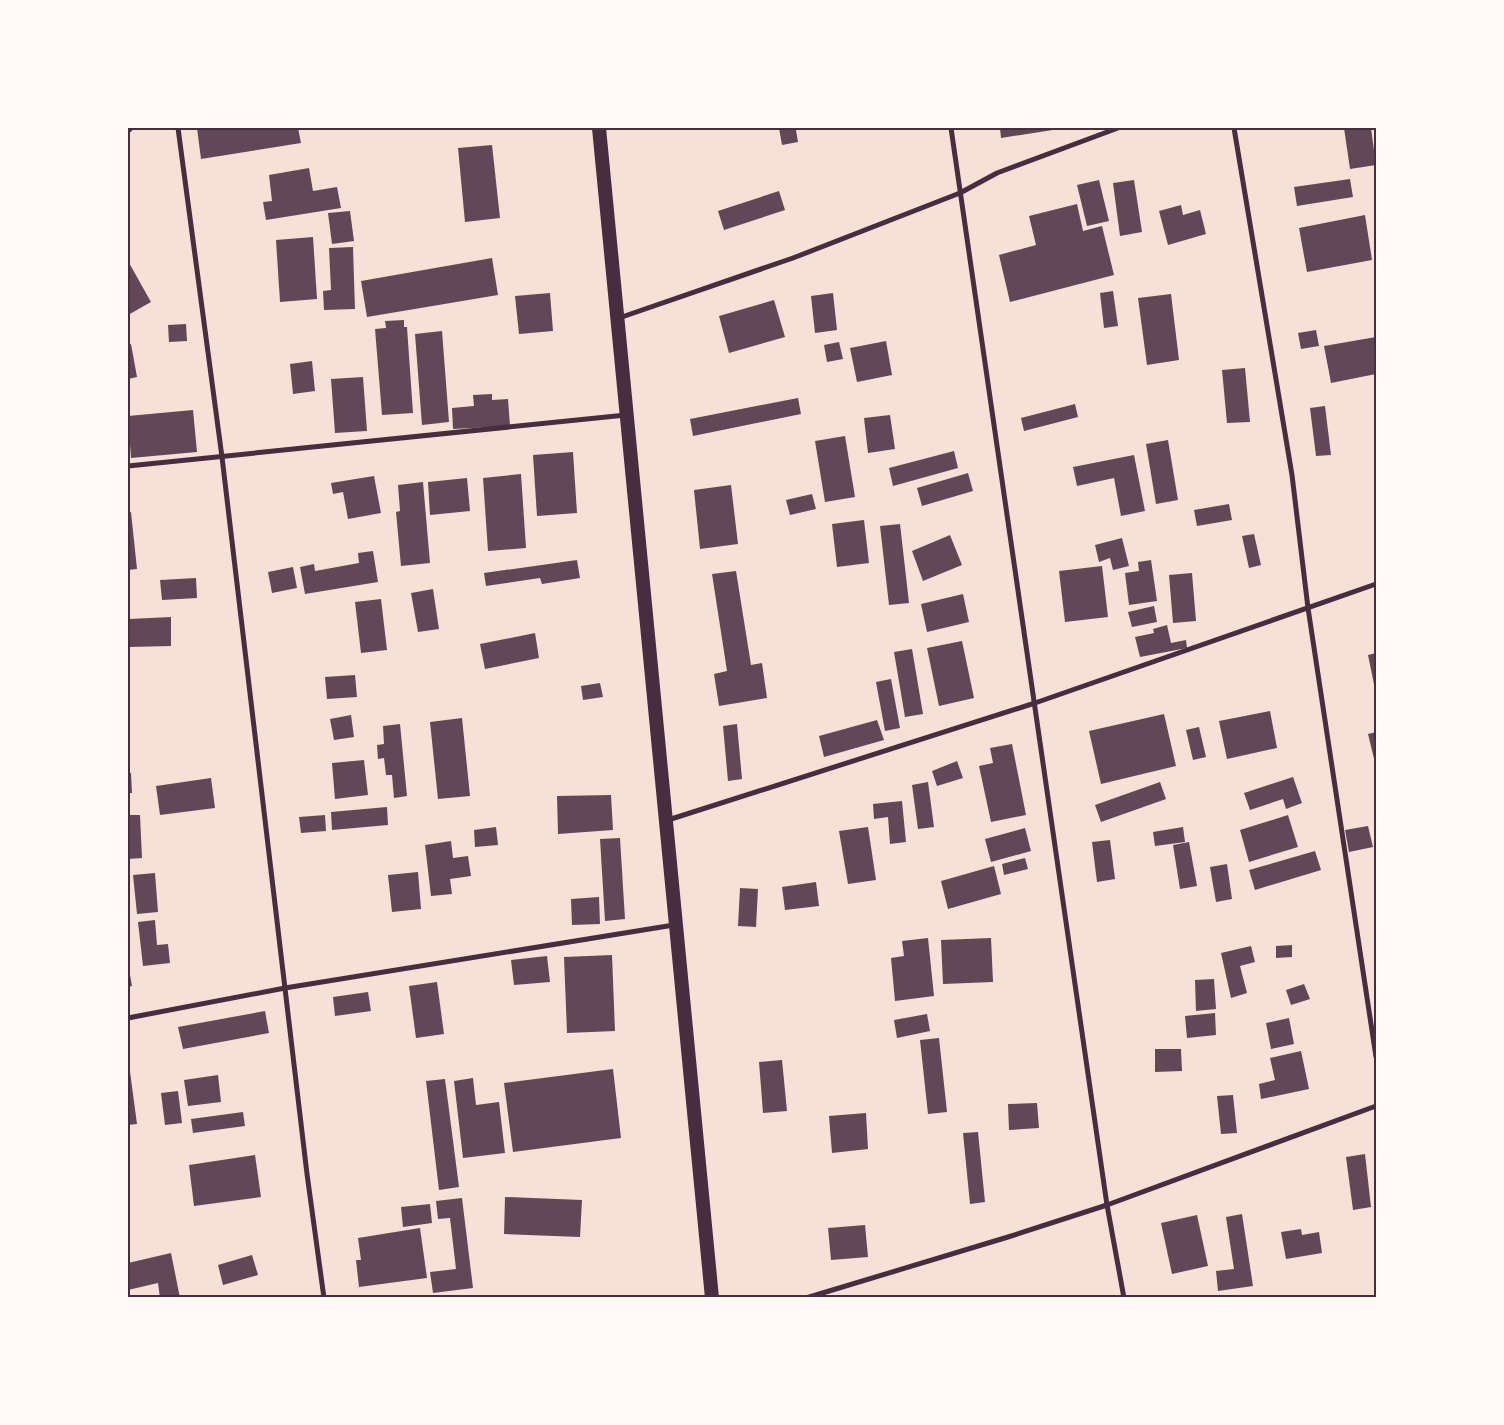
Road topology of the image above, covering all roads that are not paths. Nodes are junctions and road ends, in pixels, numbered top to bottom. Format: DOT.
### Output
graph roads {
  1 [pos="131,128"];
  2 [pos="178,128"];
  3 [pos="599,128"];
  4 [pos="951,128"];
  5 [pos="1118,128"];
  6 [pos="1234,128"];
  7 [pos="128,130"];
  8 [pos="960,193"];
  9 [pos="618,318"];
  10 [pos="626,415"];
  11 [pos="222,457"];
  12 [pos="128,466"];
  13 [pos="1376,584"];
  14 [pos="1308,608"];
  15 [pos="1036,703"];
  16 [pos="665,821"];
  17 [pos="675,925"];
  18 [pos="285,988"];
  19 [pos="128,1018"];
  20 [pos="1376,1057"];
  21 [pos="1376,1106"];
  22 [pos="1108,1205"];
  23 [pos="324,1298"];
  24 [pos="712,1298"];
  25 [pos="806,1298"];
  26 [pos="1124,1298"];
  1 -- 7 [label="street"];
  2 -- 11 [label="street"];
  3 -- 9 [label="highway"];
  4 -- 8 [label="street"];
  5 -- 8 [label="street"];
  6 -- 14 [label="street"];
  8 -- 9 [label="street"];
  8 -- 15 [label="street"];
  9 -- 10 [label="highway"];
  10 -- 11 [label="street"];
  10 -- 16 [label="highway"];
  11 -- 12 [label="street"];
  11 -- 18 [label="street"];
  13 -- 14 [label="street"];
  14 -- 15 [label="street"];
  14 -- 20 [label="street"];
  15 -- 16 [label="street"];
  15 -- 22 [label="street"];
  16 -- 17 [label="highway"];
  17 -- 18 [label="street"];
  17 -- 24 [label="highway"];
  18 -- 19 [label="street"];
  18 -- 23 [label="street"];
  21 -- 22 [label="street"];
  22 -- 25 [label="street"];
  22 -- 26 [label="street"];
}
